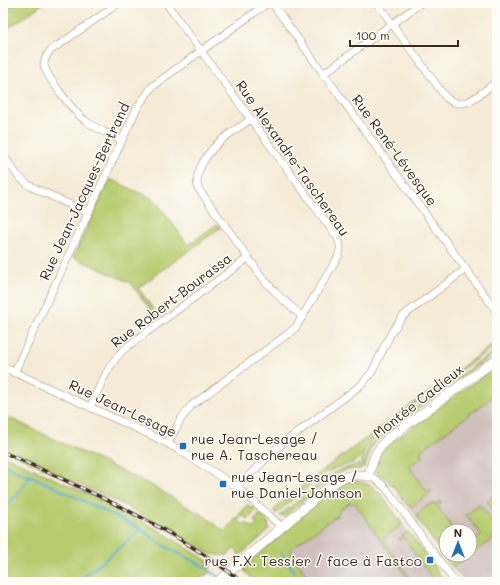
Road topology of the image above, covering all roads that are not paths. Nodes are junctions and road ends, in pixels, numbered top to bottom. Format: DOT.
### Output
graph roads {
  1 [pos="119,3"];
  2 [pos="166,3"];
  3 [pos="268,3"];
  4 [pos="272,3"];
  5 [pos="377,3"];
  6 [pos="421,3"];
  7 [pos="392,24"];
  8 [pos="201,51"];
  9 [pos="323,74"];
  10 [pos="497,81"];
  11 [pos="251,119"];
  12 [pos="121,140"];
  13 [pos="3,155"];
  14 [pos="88,213"];
  15 [pos="248,258"];
  16 [pos="466,270"];
  17 [pos="497,312"];
  18 [pos="303,316"];
  19 [pos="497,359"];
  20 [pos="3,367"];
  21 [pos="14,372"];
  22 [pos="90,407"];
  23 [pos="168,443"];
  24 [pos="368,476"];
  25 [pos="237,487"];
  26 [pos="282,527"];
  27 [pos="218,582"];
  28 [pos="455,582"];
  1 -- 12 [label="street"];
  2 -- 8 [label="street, Rue Alexandre-Taschereau"];
  3 -- 8 [label="street, Rue Jean-Jacques-Bertrand"];
  4 -- 9 [label="street, Rue René-Lévesque"];
  5 -- 7 [label="street"];
  6 -- 7 [label="street"];
  7 -- 9 [label="street"];
  7 -- 10 [label="street"];
  8 -- 11 [label="street, Rue Alexandre-Taschereau"];
  8 -- 12 [label="street, Rue Jean-Jacques-Bertrand"];
  9 -- 16 [label="street, Rue René-Lévesque"];
  11 -- 15 [label="street"];
  11 -- 18 [label="street, Rue Alexandre-Taschereau"];
  12 -- 14 [label="street, Rue Jean-Jacques-Bertrand"];
  13 -- 14 [label="street"];
  14 -- 21 [label="street, Rue Jean-Jacques-Bertrand"];
  15 -- 18 [label="street"];
  15 -- 22 [label="street, Rue Robert-Bourassa"];
  16 -- 17 [label="street, Rue René-Lévesque"];
  16 -- 25 [label="street"];
  18 -- 23 [label="street, Rue Alexandre-Taschereau"];
  19 -- 24 [label="street, Montée Cadieux"];
  20 -- 21 [label="street, Rue Jean-Lesage"];
  21 -- 22 [label="street, Rue Jean-Lesage"];
  22 -- 23 [label="street, Rue Jean-Lesage"];
  23 -- 25 [label="street, Rue Jean-Lesage"];
  24 -- 26 [label="street"];
  24 -- 28 [label="street"];
  25 -- 26 [label="street, Rue Jean-Lesage"];
  26 -- 27 [label="street"];
}
